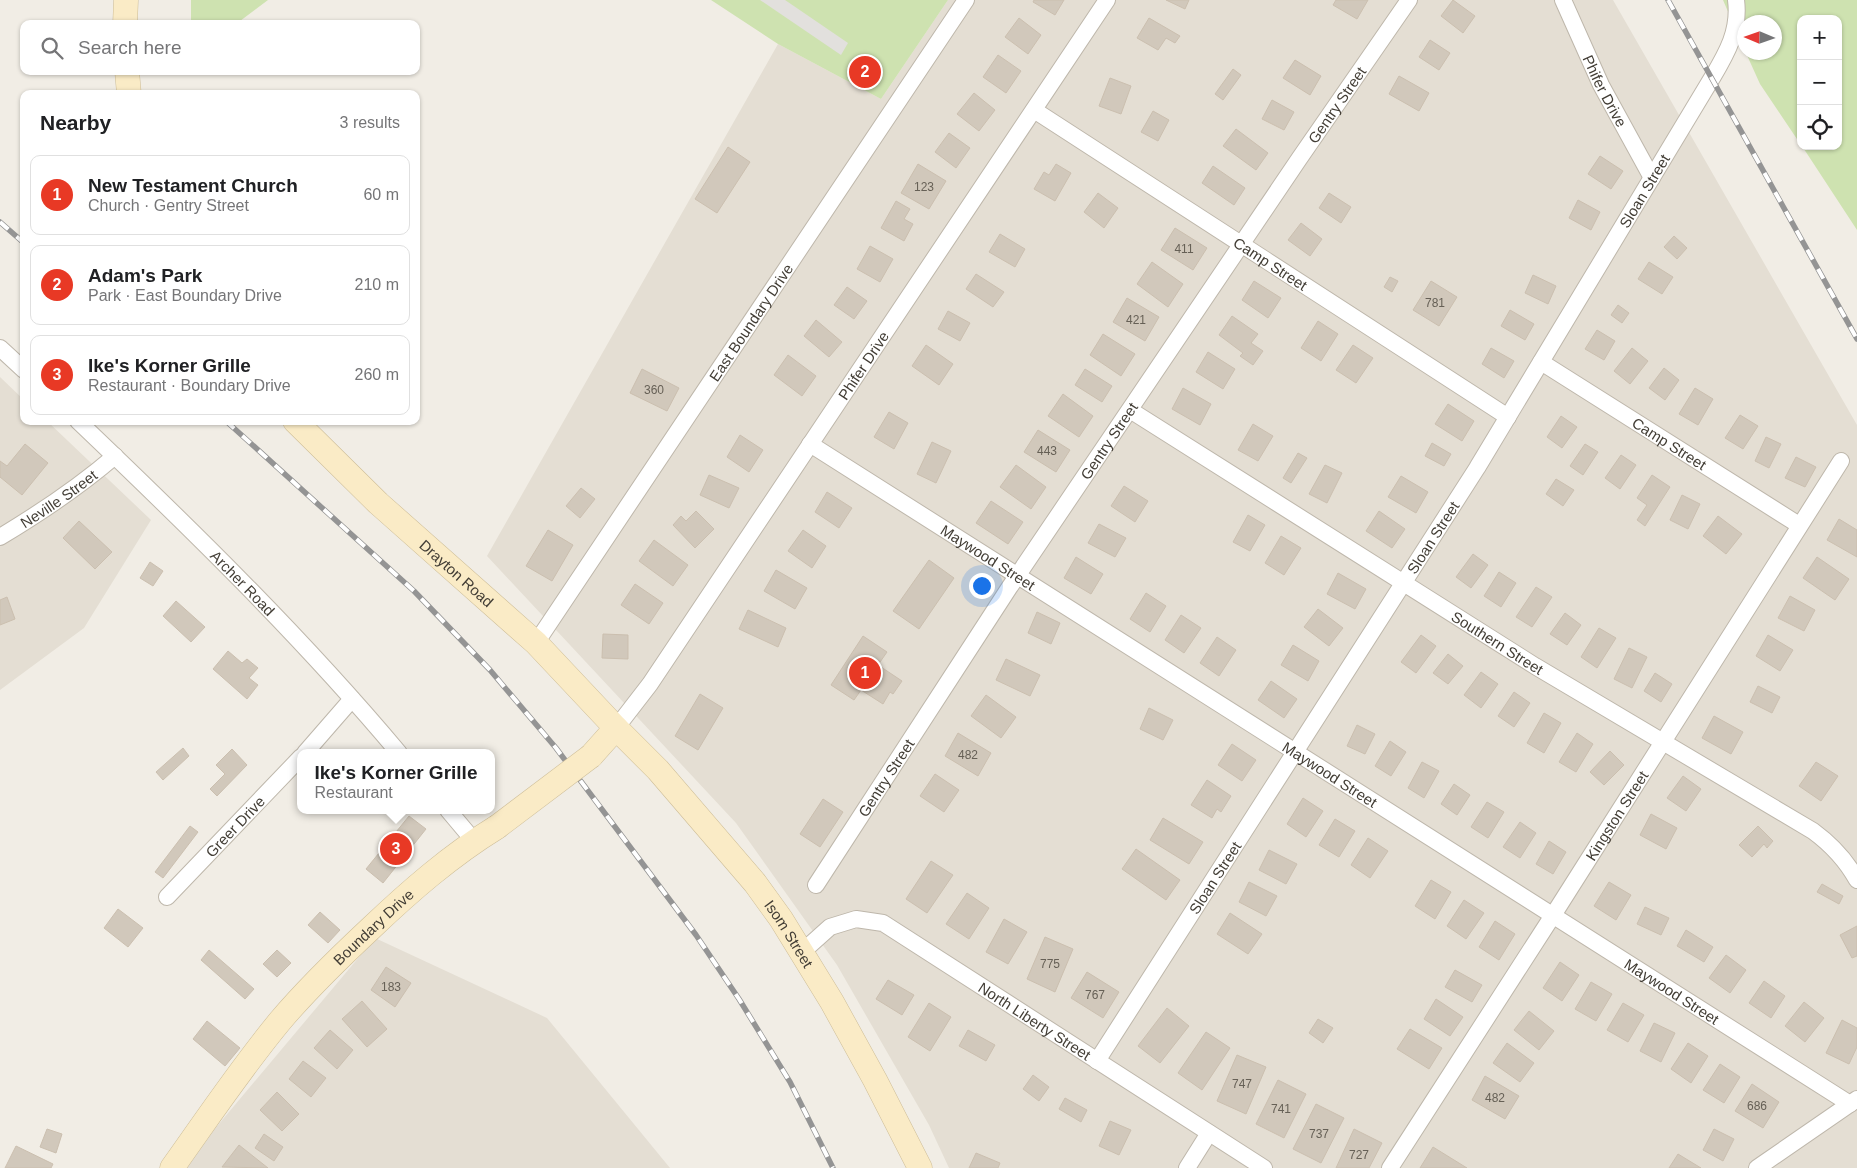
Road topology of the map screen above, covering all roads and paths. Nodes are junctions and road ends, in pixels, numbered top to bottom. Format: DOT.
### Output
graph roads {
  1 [pos="126,0"];
  2 [pos="966,0"];
  3 [pos="1107,0"];
  4 [pos="1410,0"];
  5 [pos="1564,0"];
  6 [pos="1736,0"];
  7 [pos="125,20"];
  8 [pos="127,75"];
  9 [pos="129,90"];
  10 [pos="1034,110"];
  11 [pos="1652,178"];
  12 [pos="1242,245"];
  13 [pos="0,348"];
  14 [pos="1541,362"];
  15 [pos="20,366"];
  16 [pos="1130,410"];
  17 [pos="1508,417"];
  18 [pos="82,425"];
  19 [pos="299,425"];
  20 [pos="810,444"];
  21 [pos="115,456"];
  22 [pos="1840,461"];
  23 [pos="1800,525"];
  24 [pos="0,537"];
  25 [pos="1018,575"];
  26 [pos="1404,583"];
  27 [pos="536,643"];
  28 [pos="352,699"];
  29 [pos="616,728"];
  30 [pos="1662,742"];
  31 [pos="308,749"];
  32 [pos="396,749"];
  33 [pos="1296,752"];
  34 [pos="297,761"];
  35 [pos="451,814"];
  36 [pos="474,841"];
  37 [pos="1857,880"];
  38 [pos="816,885"];
  39 [pos="168,897"];
  40 [pos="1553,916"];
  41 [pos="801,953"];
  42 [pos="1097,1061"];
  43 [pos="1854,1101"];
  44 [pos="1210,1133"];
  45 [pos="172,1168"];
  46 [pos="920,1168"];
  47 [pos="1187,1168"];
  48 [pos="1264,1168"];
  49 [pos="1390,1168"];
  50 [pos="1757,1168"];
  1 -- 7 [label="main road"];
  2 -- 27 [label="street, East Boundary Drive"];
  3 -- 10 [label="street, Phifer Drive"];
  4 -- 12 [label="street, Gentry Street"];
  5 -- 11 [label="street, Phifer Drive"];
  6 -- 11 [label="street, Sloan Street"];
  8 -- 9 [label="main road"];
  10 -- 12 [label="street, Camp Street"];
  10 -- 20 [label="street, Phifer Drive"];
  11 -- 14 [label="street, Sloan Street"];
  12 -- 16 [label="street, Gentry Street"];
  12 -- 17 [label="street, Camp Street"];
  13 -- 15 [label="street"];
  14 -- 17 [label="street, Sloan Street"];
  14 -- 23 [label="street, Camp Street"];
  16 -- 25 [label="street, Gentry Street"];
  16 -- 26 [label="street, Southern Street"];
  17 -- 26 [label="street, Sloan Street"];
  18 -- 21 [label="street, Archer Road"];
  19 -- 27 [label="main road, Drayton Road"];
  20 -- 25 [label="street, Maywood Street"];
  20 -- 29 [label="street, Phifer Drive"];
  21 -- 24 [label="street, Neville Street"];
  21 -- 28 [label="street, Archer Road"];
  22 -- 23 [label="street, Kingston Street"];
  23 -- 30 [label="street, Kingston Street"];
  25 -- 33 [label="street, Maywood Street"];
  25 -- 38 [label="street, Gentry Street"];
  26 -- 30 [label="street, Southern Street"];
  26 -- 33 [label="street, Sloan Street"];
  27 -- 29 [label="main road, Drayton Road"];
  28 -- 31 [label="street"];
  28 -- 32 [label="street, Archer Road"];
  29 -- 36 [label="main road, Boundary Drive, bridge"];
  29 -- 41 [label="main road, Isom Street"];
  30 -- 37 [label="street, Southern Street"];
  30 -- 40 [label="street, Kingston Street"];
  33 -- 40 [label="street, Maywood Street"];
  33 -- 42 [label="street, Sloan Street"];
  34 -- 39 [label="street, Greer Drive"];
  35 -- 36 [label="street"];
  36 -- 45 [label="main road, Boundary Drive"];
  40 -- 43 [label="street, Maywood Street"];
  40 -- 49 [label="street, Kingston Street"];
  41 -- 42 [label="street, North Liberty Street"];
  41 -- 46 [label="main road, Isom Street"];
  42 -- 44 [label="street, North Liberty Street"];
  43 -- 50 [label="street"];
  44 -- 47 [label="street"];
  44 -- 48 [label="street, North Liberty Street"];
}
